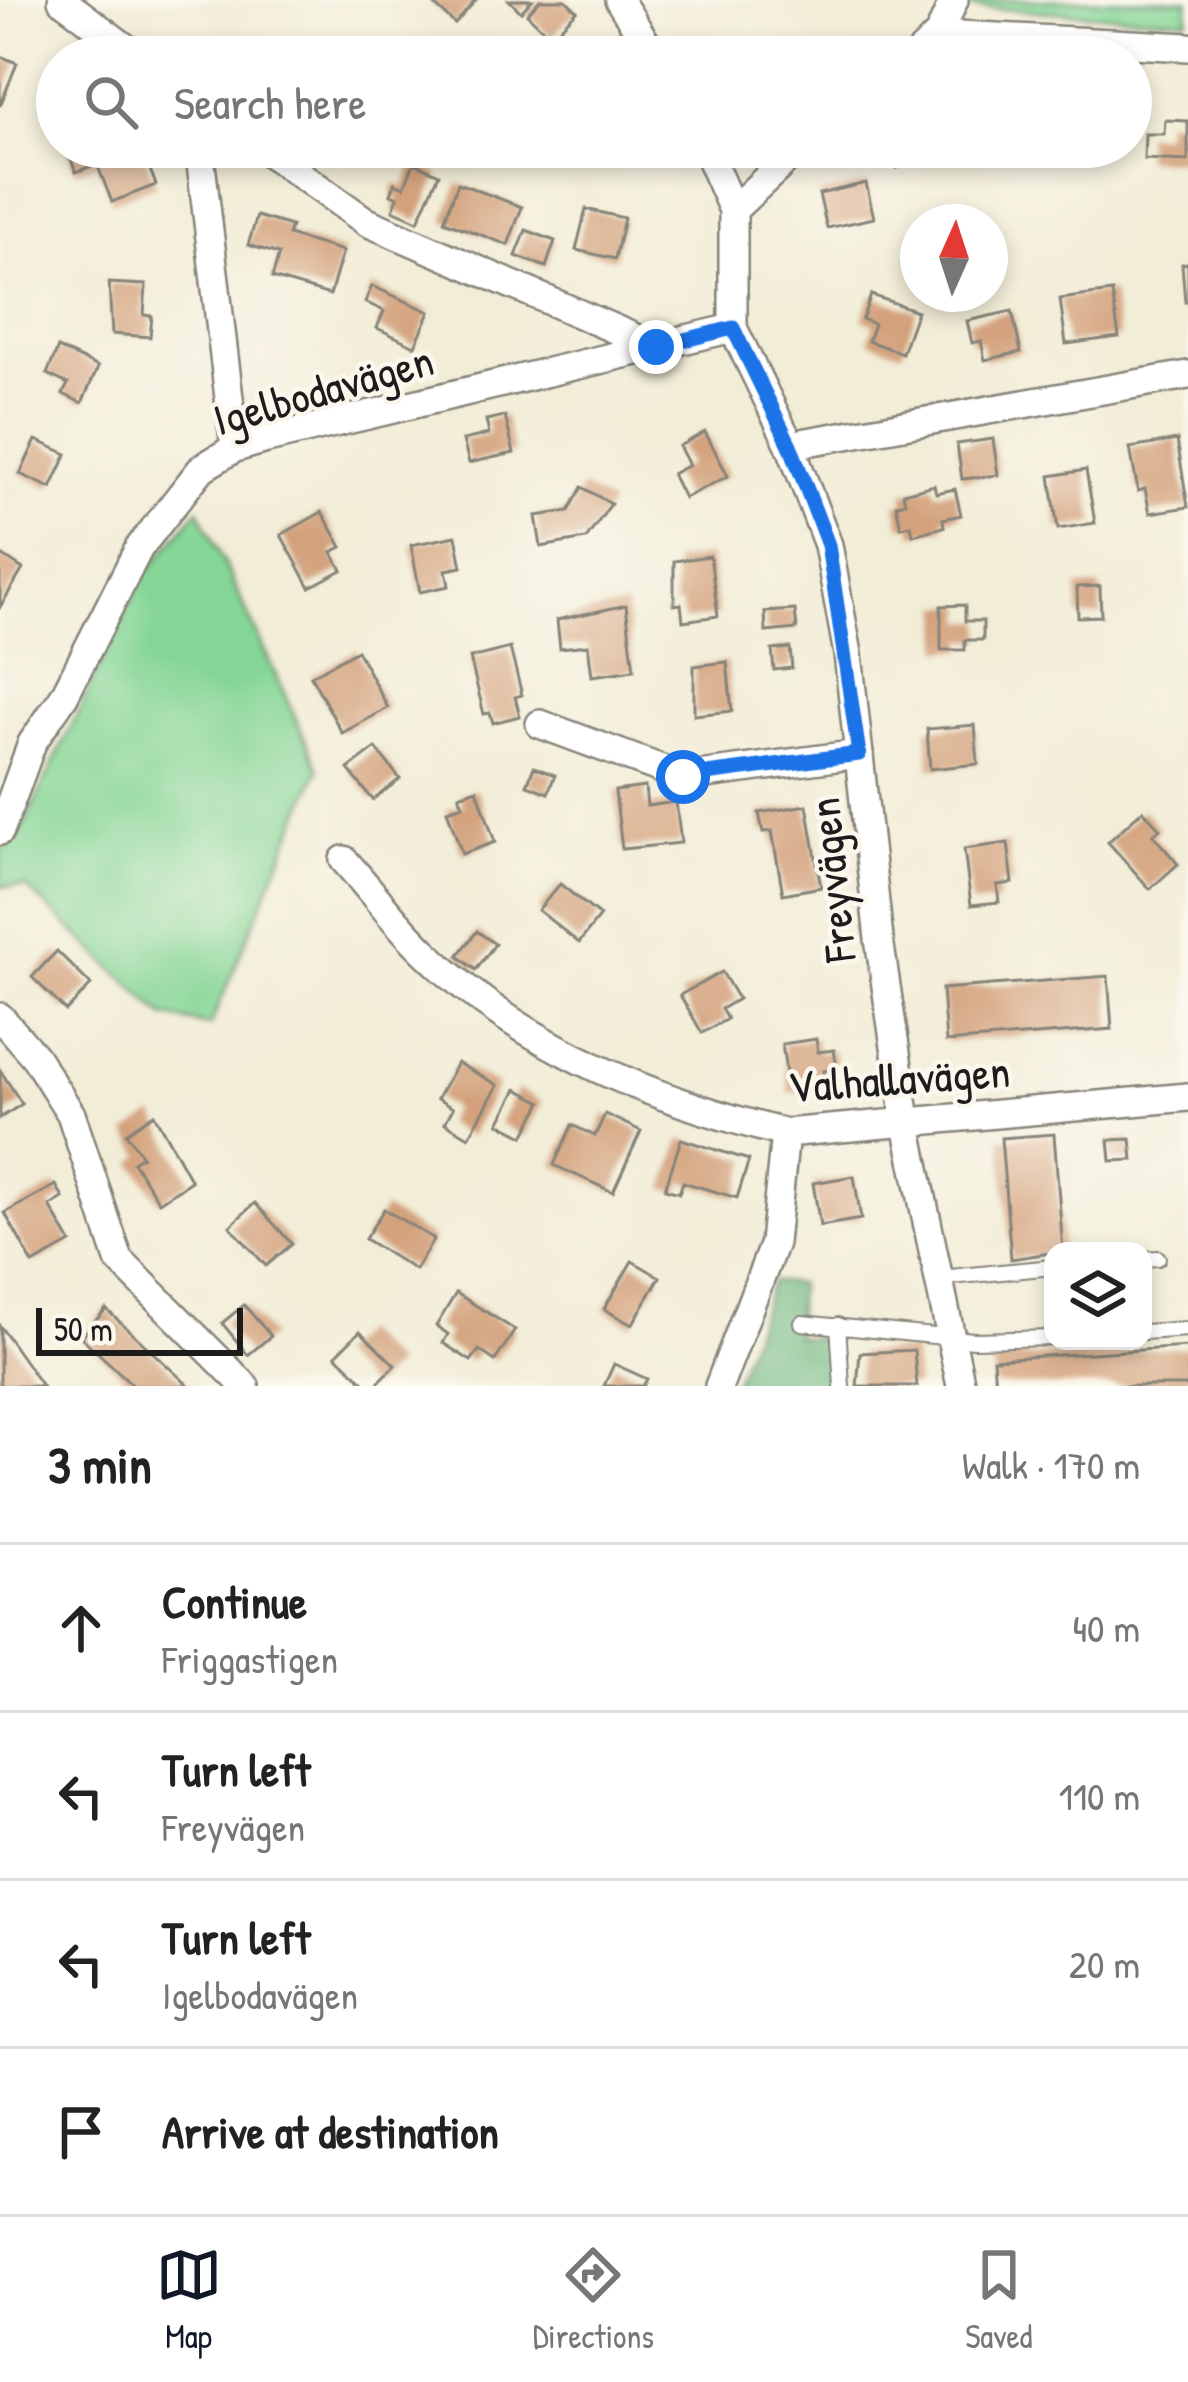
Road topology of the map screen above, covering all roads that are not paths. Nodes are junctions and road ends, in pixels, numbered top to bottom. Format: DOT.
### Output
graph roads {
  1 [pos="62,0"];
  2 [pos="619,0"];
  3 [pos="954,0"];
  4 [pos="939,34"];
  5 [pos="110,36"];
  6 [pos="642,36"];
  7 [pos="977,36"];
  8 [pos="1152,45"];
  9 [pos="1188,47"];
  10 [pos="202,168"];
  11 [pos="291,168"];
  12 [pos="715,168"];
  13 [pos="778,168"];
  14 [pos="734,210"];
  15 [pos="733,328"];
  16 [pos="656,347"];
  17 [pos="1188,374"];
  18 [pos="790,445"];
  19 [pos="235,448"];
  20 [pos="540,724"];
  21 [pos="859,754"];
  22 [pos="0,831"];
  23 [pos="344,860"];
  24 [pos="0,1017"];
  25 [pos="1188,1097"];
  26 [pos="906,1120"];
  27 [pos="784,1133"];
  28 [pos="1044,1269"];
  29 [pos="940,1278"];
  30 [pos="802,1323"];
  31 [pos="838,1325"];
  32 [pos="1188,1329"];
  33 [pos="1152,1331"];
  34 [pos="952,1337"];
  35 [pos="1044,1338"];
  36 [pos="244,1386"];
  37 [pos="719,1386"];
  38 [pos="842,1386"];
  39 [pos="961,1386"];
  1 -- 5 [label="street"];
  2 -- 6 [label="street"];
  3 -- 4 [label="street"];
  4 -- 7 [label="street"];
  8 -- 9 [label="street"];
  10 -- 19 [label="street"];
  11 -- 16 [label="street"];
  12 -- 14 [label="street, Freyvägen"];
  13 -- 14 [label="street"];
  14 -- 15 [label="street, Freyvägen"];
  15 -- 16 [label="street, Igelbodavägen"];
  15 -- 18 [label="street, Freyvägen"];
  16 -- 19 [label="street, Igelbodavägen"];
  17 -- 18 [label="street"];
  18 -- 21 [label="street, Freyvägen"];
  19 -- 22 [label="street, Igelbodavägen"];
  20 -- 21 [label="street"];
  21 -- 26 [label="street, Freyvägen"];
  23 -- 27 [label="street, Valhallavägen"];
  24 -- 36 [label="street"];
  25 -- 26 [label="street, Valhallavägen"];
  26 -- 27 [label="street, Valhallavägen"];
  26 -- 29 [label="street, Freyvägen"];
  27 -- 37 [label="street"];
  28 -- 29 [label="lane"];
  29 -- 34 [label="street, Freyvägen"];
  30 -- 31 [label="lane"];
  31 -- 34 [label="lane"];
  31 -- 38 [label="lane"];
  32 -- 33 [label="lane"];
  34 -- 35 [label="lane"];
  34 -- 39 [label="street, Freyvägen"];
}
